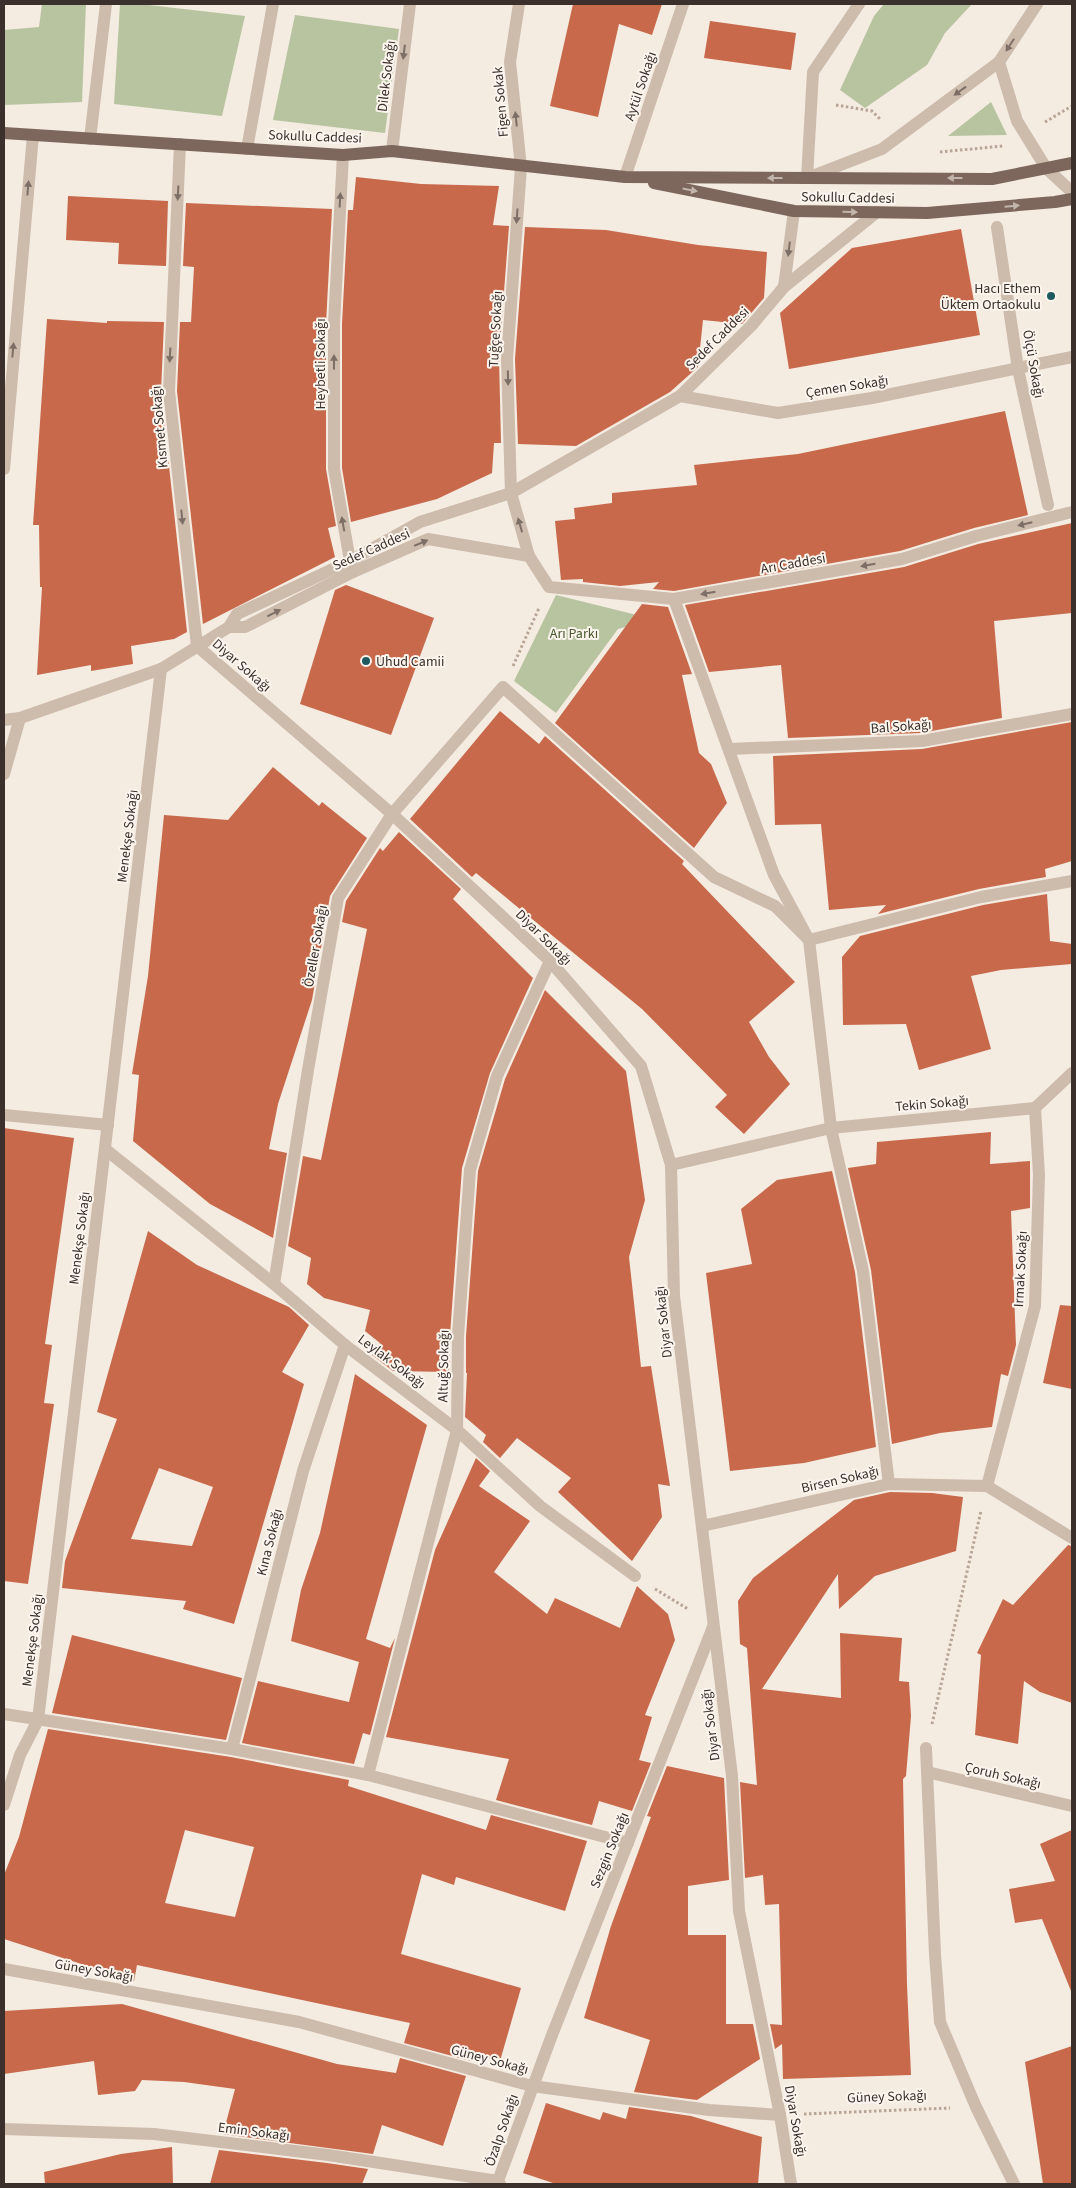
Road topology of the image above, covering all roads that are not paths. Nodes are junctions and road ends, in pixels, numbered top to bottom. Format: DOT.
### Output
graph roads {
  1 [pos="106,4"];
  2 [pos="273,4"];
  3 [pos="410,4"];
  4 [pos="519,4"];
  5 [pos="683,4"];
  6 [pos="859,4"];
  7 [pos="1037,4"];
  8 [pos="999,62"];
  9 [pos="4,133"];
  10 [pos="33,135"];
  11 [pos="90,139"];
  12 [pos="180,144"];
  13 [pos="247,149"];
  14 [pos="392,151"];
  15 [pos="342,155"];
  16 [pos="1072,163"];
  17 [pos="521,167"];
  18 [pos="1046,168"];
  19 [pos="625,177"];
  20 [pos="807,178"];
  21 [pos="1072,192"];
  22 [pos="1072,199"];
  23 [pos="794,211"];
  24 [pos="877,212"];
  25 [pos="997,227"];
  26 [pos="784,287"];
  27 [pos="1072,357"];
  28 [pos="1018,369"];
  29 [pos="680,396"];
  30 [pos="4,469"];
  31 [pos="511,493"];
  32 [pos="1048,505"];
  33 [pos="1072,512"];
  34 [pos="528,556"];
  35 [pos="351,566"];
  36 [pos="674,599"];
  37 [pos="197,646"];
  38 [pos="161,669"];
  39 [pos="1072,714"];
  40 [pos="20,718"];
  41 [pos="4,720"];
  42 [pos="730,749"];
  43 [pos="4,774"];
  44 [pos="392,814"];
  45 [pos="1072,881"];
  46 [pos="809,940"];
  47 [pos="550,961"];
  48 [pos="1072,1073"];
  49 [pos="1035,1108"];
  50 [pos="4,1114"];
  51 [pos="108,1126"];
  52 [pos="831,1128"];
  53 [pos="105,1149"];
  54 [pos="671,1165"];
  55 [pos="274,1284"];
  56 [pos="345,1345"];
  57 [pos="457,1430"];
  58 [pos="889,1484"];
  59 [pos="987,1486"];
  60 [pos="702,1526"];
  61 [pos="1072,1538"];
  62 [pos="635,1576"];
  63 [pos="714,1626"];
  64 [pos="4,1714"];
  65 [pos="38,1720"];
  66 [pos="232,1748"];
  67 [pos="926,1748"];
  68 [pos="927,1772"];
  69 [pos="368,1775"];
  70 [pos="4,1805"];
  71 [pos="1072,1806"];
  72 [pos="628,1843"];
  73 [pos="4,1969"];
  74 [pos="532,2086"];
  75 [pos="780,2115"];
  76 [pos="4,2129"];
  77 [pos="499,2183"];
  78 [pos="791,2184"];
  79 [pos="1014,2184"];
  1 -- 11 [label="street"];
  2 -- 13 [label="street"];
  3 -- 14 [label="street, Dilek Sokağı, one-way"];
  17 -- 4 [label="street, Figen Sokak, one-way"];
  5 -- 19 [label="street, Aytül Sokağı"];
  6 -- 20 [label="street"];
  7 -- 8 [label="street, one-way"];
  8 -- 18 [label="street"];
  8 -- 20 [label="street, one-way"];
  9 -- 10 [label="main road, Sokullu Caddesi"];
  10 -- 11 [label="main road, Sokullu Caddesi"];
  30 -- 10 [label="street, one-way"];
  11 -- 12 [label="main road, Sokullu Caddesi"];
  12 -- 13 [label="main road, Sokullu Caddesi"];
  12 -- 37 [label="street, Kısmet Sokağı, one-way"];
  13 -- 15 [label="main road, Sokullu Caddesi"];
  14 -- 15 [label="main road, Sokullu Caddesi"];
  14 -- 17 [label="main road, Sokullu Caddesi"];
  35 -- 15 [label="street, Heybetli Sokağı, one-way"];
  16 -- 18 [label="main road, Sokullu Caddesi"];
  17 -- 19 [label="main road, Sokullu Caddesi"];
  17 -- 31 [label="street, Tuğçe Sokağı, one-way"];
  18 -- 20 [label="main road, Sokullu Caddesi, one-way"];
  18 -- 21 [label="street"];
  20 -- 19 [label="main road, Sokullu Caddesi, one-way"];
  19 -- 23 [label="main road, Sokullu Caddesi, one-way"];
  24 -- 22 [label="main road, Sokullu Caddesi, one-way"];
  23 -- 24 [label="main road, Sokullu Caddesi, one-way"];
  23 -- 26 [label="street, one-way"];
  24 -- 26 [label="street, Sedef Caddesi"];
  25 -- 28 [label="street, Ölçü Sokağı"];
  26 -- 29 [label="street, Sedef Caddesi"];
  27 -- 28 [label="street, Çemen Sokağı"];
  28 -- 29 [label="street, Çemen Sokağı"];
  28 -- 32 [label="street, Ölçü Sokağı"];
  29 -- 31 [label="street, Sedef Caddesi"];
  34 -- 31 [label="street, one-way"];
  31 -- 35 [label="street, Sedef Caddesi"];
  33 -- 36 [label="street, Arı Caddesi, one-way"];
  35 -- 34 [label="street, Sedef Caddesi, one-way"];
  34 -- 36 [label="street, Arı Caddesi"];
  35 -- 37 [label="street, Sedef Caddesi"];
  36 -- 42 [label="street"];
  37 -- 38 [label="street, Sedef Caddesi"];
  37 -- 44 [label="street, Diyar Sokağı"];
  38 -- 40 [label="street, Sedef Caddesi"];
  38 -- 51 [label="street, Menekşe Sokağı"];
  39 -- 42 [label="street, Bal Sokağı"];
  40 -- 41 [label="street, Sedef Caddesi"];
  40 -- 43 [label="street"];
  42 -- 46 [label="street"];
  44 -- 46 [label="street, Özeller Sokağı"];
  44 -- 47 [label="street, Diyar Sokağı"];
  44 -- 55 [label="street, Özeller Sokağı"];
  45 -- 46 [label="street"];
  46 -- 52 [label="street"];
  47 -- 54 [label="street, Diyar Sokağı"];
  47 -- 57 [label="street, Altuğ Sokağı"];
  48 -- 49 [label="street"];
  49 -- 52 [label="street, Tekin Sokağı"];
  49 -- 59 [label="street, Irmak Sokağı"];
  50 -- 51 [label="street"];
  51 -- 53 [label="street, Menekşe Sokağı"];
  52 -- 54 [label="street, Tekin Sokağı"];
  52 -- 58 [label="street"];
  53 -- 55 [label="street, Leylak Sokağı"];
  53 -- 65 [label="street, Menekşe Sokağı"];
  54 -- 60 [label="street, Diyar Sokağı"];
  55 -- 56 [label="street, Leylak Sokağı"];
  56 -- 57 [label="street, Leylak Sokağı"];
  56 -- 66 [label="street, Kına Sokağı"];
  57 -- 62 [label="street, Leylak Sokağı"];
  57 -- 69 [label="street, Altuğ Sokağı"];
  58 -- 59 [label="street, Birsen Sokağı"];
  58 -- 60 [label="street, Birsen Sokağı"];
  59 -- 61 [label="street"];
  60 -- 63 [label="street, Diyar Sokağı"];
  63 -- 72 [label="street, Sezgin Sokağı"];
  63 -- 75 [label="street, Diyar Sokağı"];
  64 -- 65 [label="street"];
  65 -- 66 [label="street"];
  65 -- 70 [label="street, Menekşe Sokağı"];
  66 -- 69 [label="street"];
  67 -- 68 [label="street"];
  68 -- 71 [label="street, Çoruh Sokağı"];
  68 -- 79 [label="street"];
  69 -- 72 [label="street"];
  72 -- 74 [label="street, Sezgin Sokağı"];
  73 -- 74 [label="street, Güney Sokağı"];
  74 -- 75 [label="street, Güney Sokağı"];
  74 -- 77 [label="street, Özalp Sokağı"];
  75 -- 78 [label="street, Diyar Sokağı"];
  76 -- 77 [label="street, Emin Sokağı"];
}
